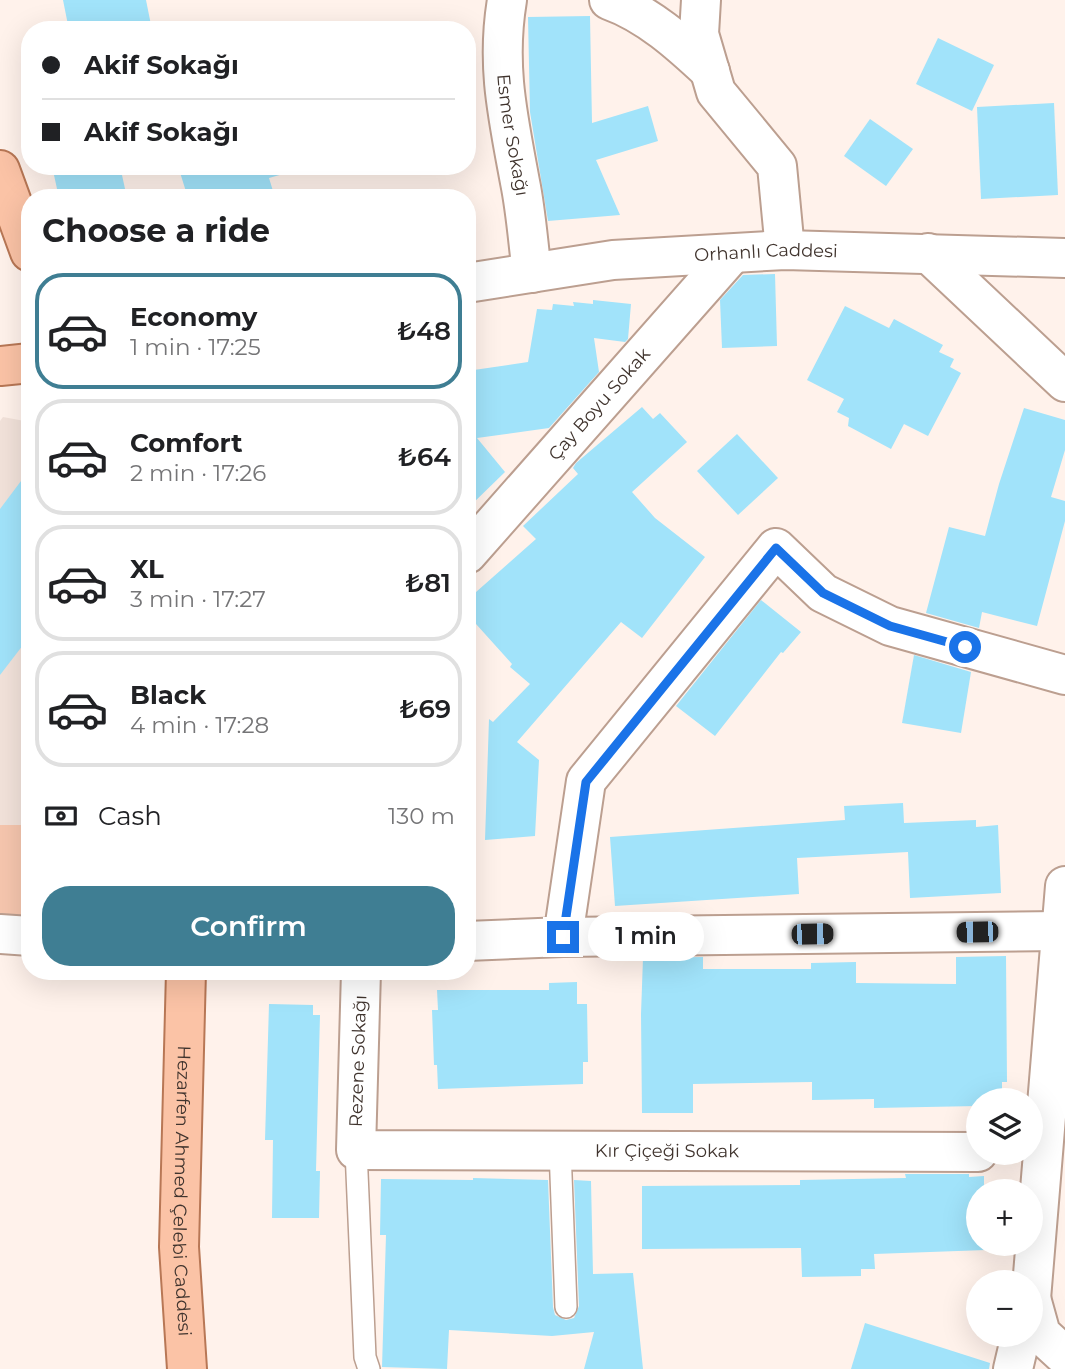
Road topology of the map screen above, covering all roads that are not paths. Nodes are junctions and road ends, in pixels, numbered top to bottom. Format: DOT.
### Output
graph roads {
  1 [pos="507,0"];
  2 [pos="609,0"];
  3 [pos="701,0"];
  4 [pos="710,71"];
  5 [pos="0,170"];
  6 [pos="21,227"];
  7 [pos="785,250"];
  8 [pos="928,253"];
  9 [pos="732,254"];
  10 [pos="1065,258"];
  11 [pos="524,273"];
  12 [pos="476,281"];
  13 [pos="476,294"];
  14 [pos="21,364"];
  15 [pos="0,366"];
  16 [pos="1065,382"];
  17 [pos="476,544"];
  18 [pos="1065,675"];
  19 [pos="1065,886"];
  20 [pos="1060,931"];
  21 [pos="0,934"];
  22 [pos="21,935"];
  23 [pos="563,937"];
  24 [pos="476,940"];
  25 [pos="186,980"];
  26 [pos="361,980"];
  27 [pos="1043,1088"];
  28 [pos="560,1149"];
  29 [pos="356,1150"];
  30 [pos="966,1152"];
  31 [pos="1036,1165"];
  32 [pos="1032,1270"];
  33 [pos="566,1307"];
  34 [pos="1043,1336"];
  35 [pos="1018,1347"];
  36 [pos="1065,1356"];
  37 [pos="187,1369"];
  38 [pos="369,1369"];
  39 [pos="1013,1369"];
  1 -- 11 [label="street, Esmer Sokağı"];
  2 -- 4 [label="street"];
  3 -- 4 [label="street"];
  4 -- 7 [label="street"];
  5 -- 6 [label="main road"];
  7 -- 8 [label="street, Orhanlı Caddesi"];
  7 -- 9 [label="street, Orhanlı Caddesi"];
  8 -- 10 [label="street, Orhanlı Caddesi"];
  8 -- 16 [label="street"];
  9 -- 11 [label="street, Orhanlı Caddesi"];
  9 -- 17 [label="street, Çay Boyu Sokak"];
  11 -- 12 [label="street, Orhanlı Caddesi"];
  11 -- 13 [label="street"];
  14 -- 15 [label="main road"];
  18 -- 23 [label="street"];
  19 -- 20 [label="street"];
  20 -- 23 [label="street"];
  20 -- 27 [label="street"];
  21 -- 22 [label="street"];
  23 -- 24 [label="street"];
  25 -- 37 [label="main road, Hezarfen Ahmed Çelebi Caddesi"];
  26 -- 29 [label="street, Rezene Sokağı"];
  28 -- 29 [label="street, Kır Çiçeği Sokak"];
  28 -- 30 [label="street, Kır Çiçeği Sokak"];
  28 -- 33 [label="lane"];
  29 -- 38 [label="lane"];
  31 -- 32 [label="street"];
  34 -- 36 [label="street"];
  35 -- 39 [label="street"];
}
